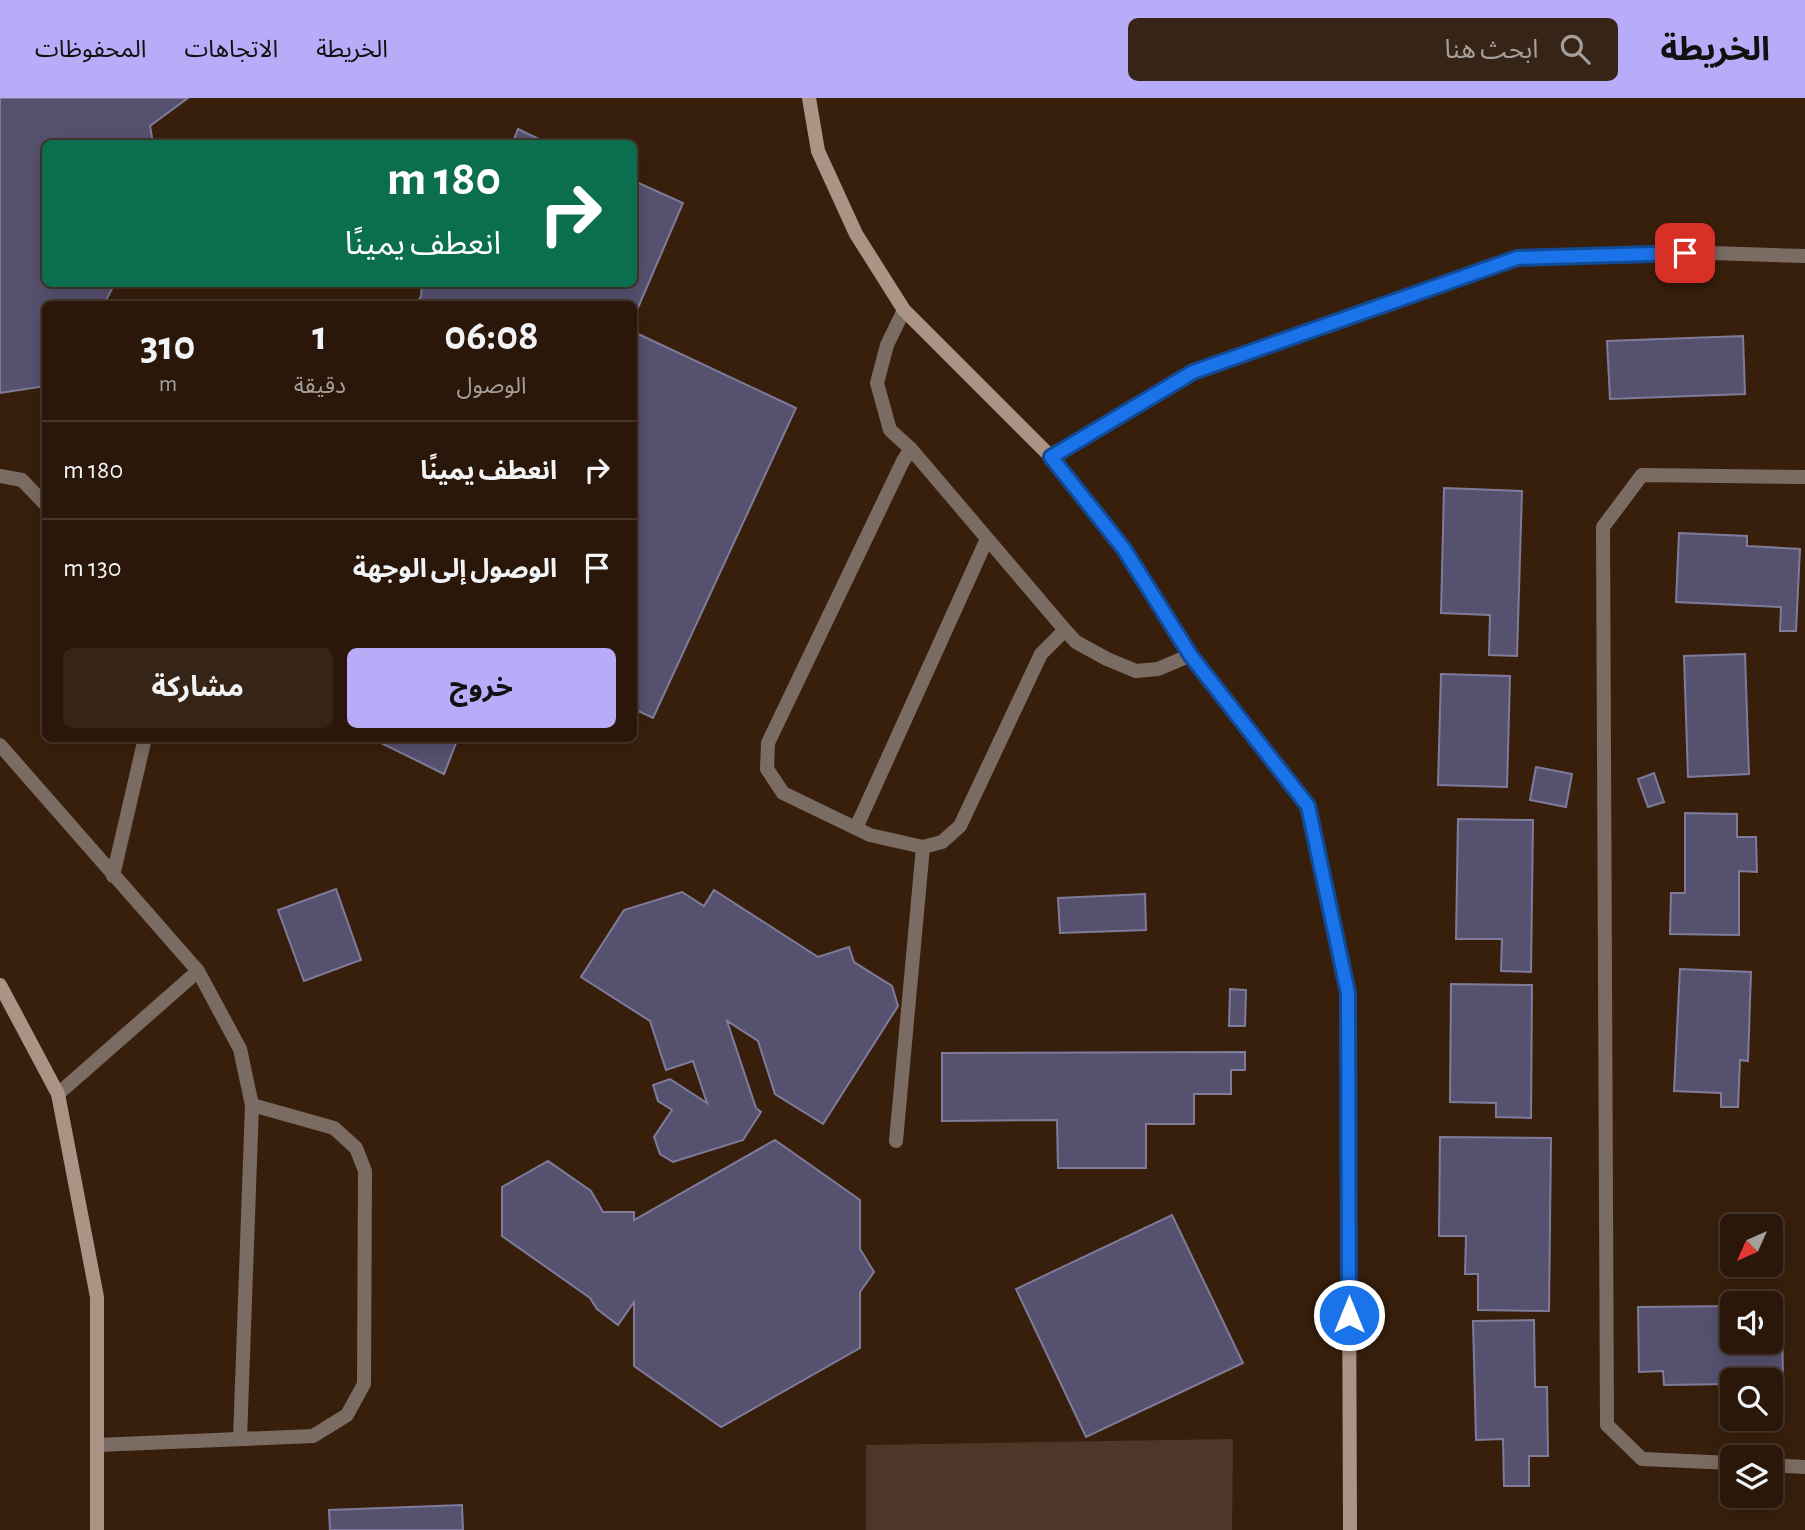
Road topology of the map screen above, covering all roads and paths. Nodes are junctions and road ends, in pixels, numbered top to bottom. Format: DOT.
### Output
graph roads {
  1 [pos="809,98"];
  2 [pos="1805,256"];
  3 [pos="904,310"];
  4 [pos="911,449"];
  5 [pos="1051,457"];
  6 [pos="0,475"];
  7 [pos="1805,477"];
  8 [pos="42,501"];
  9 [pos="987,539"];
  10 [pos="1065,631"];
  11 [pos="1191,656"];
  12 [pos="144,742"];
  13 [pos="0,745"];
  14 [pos="856,828"];
  15 [pos="923,847"];
  16 [pos="113,876"];
  17 [pos="198,971"];
  18 [pos="0,985"];
  19 [pos="58,1094"];
  20 [pos="252,1105"];
  21 [pos="896,1141"];
  22 [pos="240,1439"];
  23 [pos="97,1445"];
  24 [pos="1720,1462"];
  25 [pos="1783,1466"];
  26 [pos="1805,1467"];
  27 [pos="97,1530"];
  28 [pos="1350,1530"];
  1 -- 3 [label="street"];
  2 -- 5 [label="street"];
  3 -- 4 [label="street"];
  3 -- 5 [label="street"];
  4 -- 9 [label="street"];
  4 -- 14 [label="street"];
  5 -- 11 [label="street"];
  6 -- 8 [label="street"];
  7 -- 24 [label="street"];
  9 -- 10 [label="street"];
  9 -- 14 [label="street"];
  10 -- 11 [label="street"];
  10 -- 15 [label="street"];
  11 -- 28 [label="street"];
  12 -- 16 [label="street"];
  13 -- 16 [label="street"];
  14 -- 15 [label="street"];
  15 -- 21 [label="street"];
  16 -- 17 [label="street"];
  17 -- 19 [label="street"];
  17 -- 20 [label="street"];
  18 -- 19 [label="street"];
  19 -- 23 [label="street"];
  20 -- 22 [label="street"];
  20 -- 22 [label="street"];
  22 -- 23 [label="street"];
  23 -- 27 [label="street"];
  25 -- 26 [label="street"];
}
